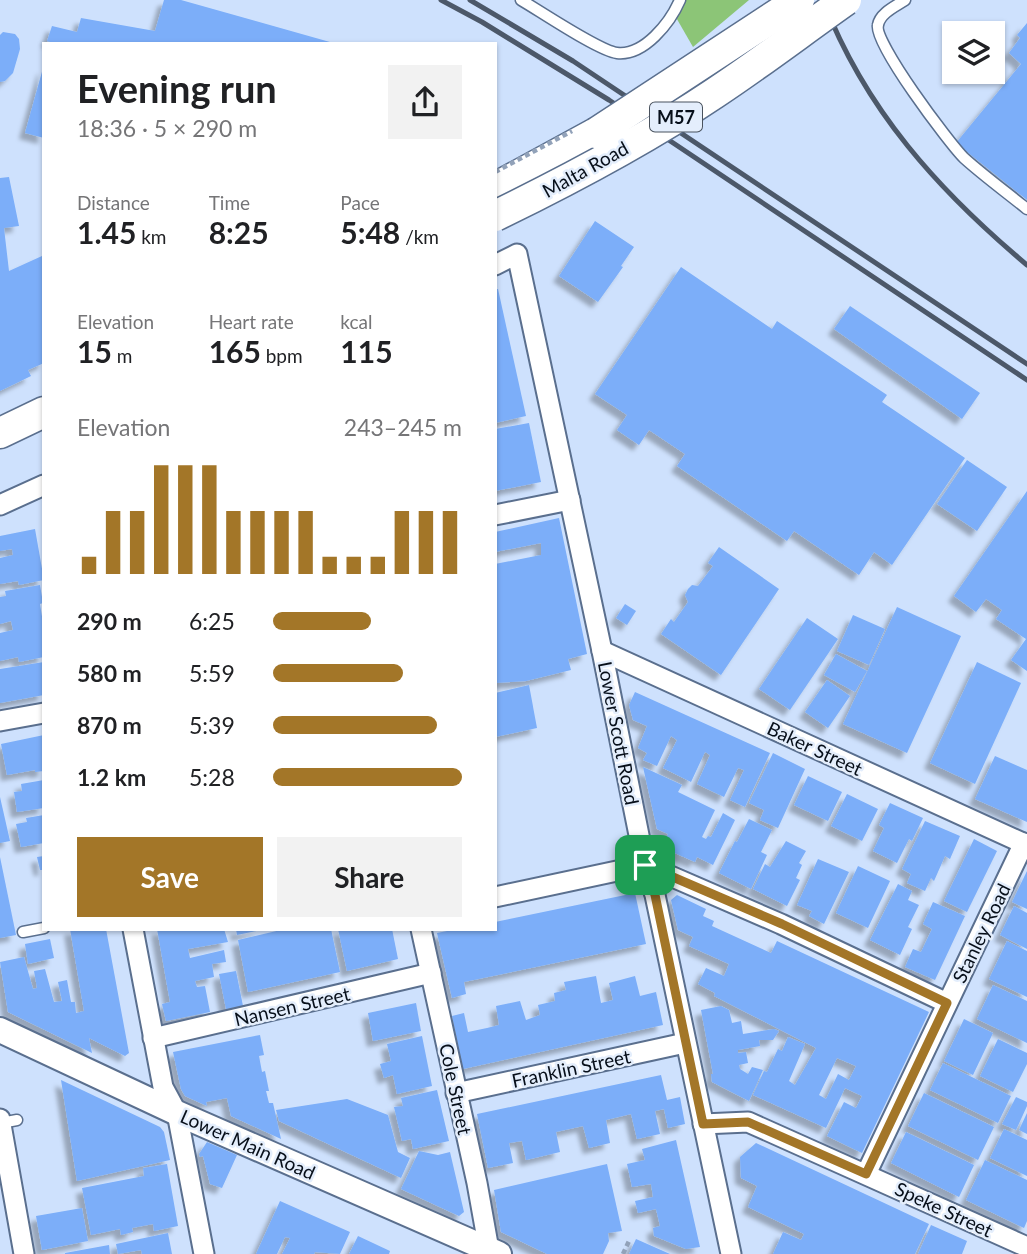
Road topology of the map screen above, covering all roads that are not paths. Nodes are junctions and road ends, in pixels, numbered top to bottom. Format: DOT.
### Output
graph roads {
  1 [pos="521,0"];
  2 [pos="680,0"];
  3 [pos="799,0"];
  4 [pos="846,0"];
  5 [pos="905,0"];
  6 [pos="497,187"];
  7 [pos="1027,209"];
  8 [pos="497,215"];
  9 [pos="497,264"];
  10 [pos="42,413"];
  11 [pos="0,433"];
  12 [pos="42,486"];
  13 [pos="570,500"];
  14 [pos="0,505"];
  15 [pos="497,515"];
  16 [pos="603,651"];
  17 [pos="42,713"];
  18 [pos="0,722"];
  19 [pos="1026,844"];
  20 [pos="645,865"];
  21 [pos="497,897"];
  22 [pos="42,928"];
  23 [pos="133,931"];
  24 [pos="421,931"];
  25 [pos="23,932"];
  26 [pos="431,973"];
  27 [pos="947,1003"];
  28 [pos="0,1030"];
  29 [pos="153,1038"];
  30 [pos="685,1043"];
  31 [pos="456,1093"];
  32 [pos="177,1112"];
  33 [pos="6,1121"];
  34 [pos="703,1124"];
  35 [pos="866,1174"];
  36 [pos="1027,1247"];
  37 [pos="494,1252"];
  38 [pos="24,1254"];
  39 [pos="204,1254"];
  40 [pos="731,1254"];
  1 -- 2 [label="lane"];
  3 -- 6 [label="main road, Malta Road / M57, bridge"];
  4 -- 8 [label="main road, Malta Road / M57, bridge"];
  5 -- 7 [label="lane"];
  9 -- 13 [label="street, Lower Scott Road"];
  10 -- 11 [label="main road"];
  12 -- 14 [label="street"];
  13 -- 15 [label="street"];
  13 -- 16 [label="street, Lower Scott Road"];
  16 -- 19 [label="street, Baker Street"];
  16 -- 20 [label="street, Lower Scott Road"];
  17 -- 18 [label="street"];
  19 -- 27 [label="street, Stanley Road"];
  20 -- 21 [label="street"];
  20 -- 27 [label="street"];
  20 -- 30 [label="street, Lower Scott Road"];
  22 -- 25 [label="lane"];
  23 -- 29 [label="street"];
  24 -- 26 [label="street, Cole Street"];
  26 -- 29 [label="street, Nansen Street"];
  26 -- 31 [label="street, Cole Street"];
  27 -- 35 [label="street, Stanley Road"];
  28 -- 32 [label="street, Lower Main Road"];
  29 -- 32 [label="street"];
  30 -- 31 [label="street, Franklin Street"];
  30 -- 34 [label="street, Lower Scott Road"];
  31 -- 37 [label="street, Cole Street"];
  32 -- 37 [label="street, Lower Main Road"];
  32 -- 39 [label="street"];
  33 -- 38 [label="street"];
  34 -- 35 [label="street, Speke Street"];
  34 -- 40 [label="street, Lower Scott Road"];
  35 -- 36 [label="street, Speke Street"];
}
